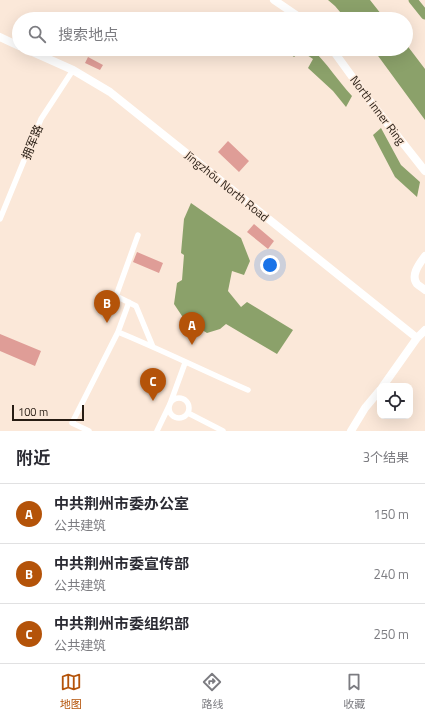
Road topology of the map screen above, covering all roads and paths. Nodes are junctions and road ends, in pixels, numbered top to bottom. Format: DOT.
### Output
graph roads {
  1 [pos="274,0"];
  2 [pos="292,12"];
  3 [pos="0,37"];
  4 [pos="12,43"];
  5 [pos="42,56"];
  6 [pos="337,56"];
  7 [pos="73,70"];
  8 [pos="425,171"];
  9 [pos="0,219"];
  10 [pos="138,235"];
  11 [pos="425,256"];
  12 [pos="425,290"];
  13 [pos="129,302"];
  14 [pos="425,330"];
  15 [pos="118,332"];
  16 [pos="417,338"];
  17 [pos="153,347"];
  18 [pos="185,363"];
  19 [pos="386,383"];
  20 [pos="248,390"];
  21 [pos="377,394"];
  22 [pos="170,404"];
  23 [pos="188,413"];
  24 [pos="89,431"];
  25 [pos="157,431"];
  26 [pos="223,431"];
  27 [pos="351,431"];
  1 -- 2 [label="street"];
  3 -- 4 [label="street"];
  5 -- 7 [label="street, Jīngzhōu North Road"];
  6 -- 8 [label="street, North inner Ring"];
  7 -- 9 [label="street, 拥军路"];
  7 -- 16 [label="street, Jīngzhōu North Road"];
  10 -- 13 [label="street"];
  11 -- 12 [label="street"];
  13 -- 15 [label="street"];
  13 -- 17 [label="street"];
  14 -- 16 [label="street"];
  15 -- 17 [label="street"];
  15 -- 24 [label="street"];
  16 -- 19 [label="street"];
  17 -- 18 [label="street"];
  18 -- 20 [label="street"];
  18 -- 22 [label="street"];
  21 -- 27 [label="street"];
  22 -- 23 [label="street"];
  22 -- 23 [label="street"];
  22 -- 25 [label="street"];
  23 -- 26 [label="street"];
}
